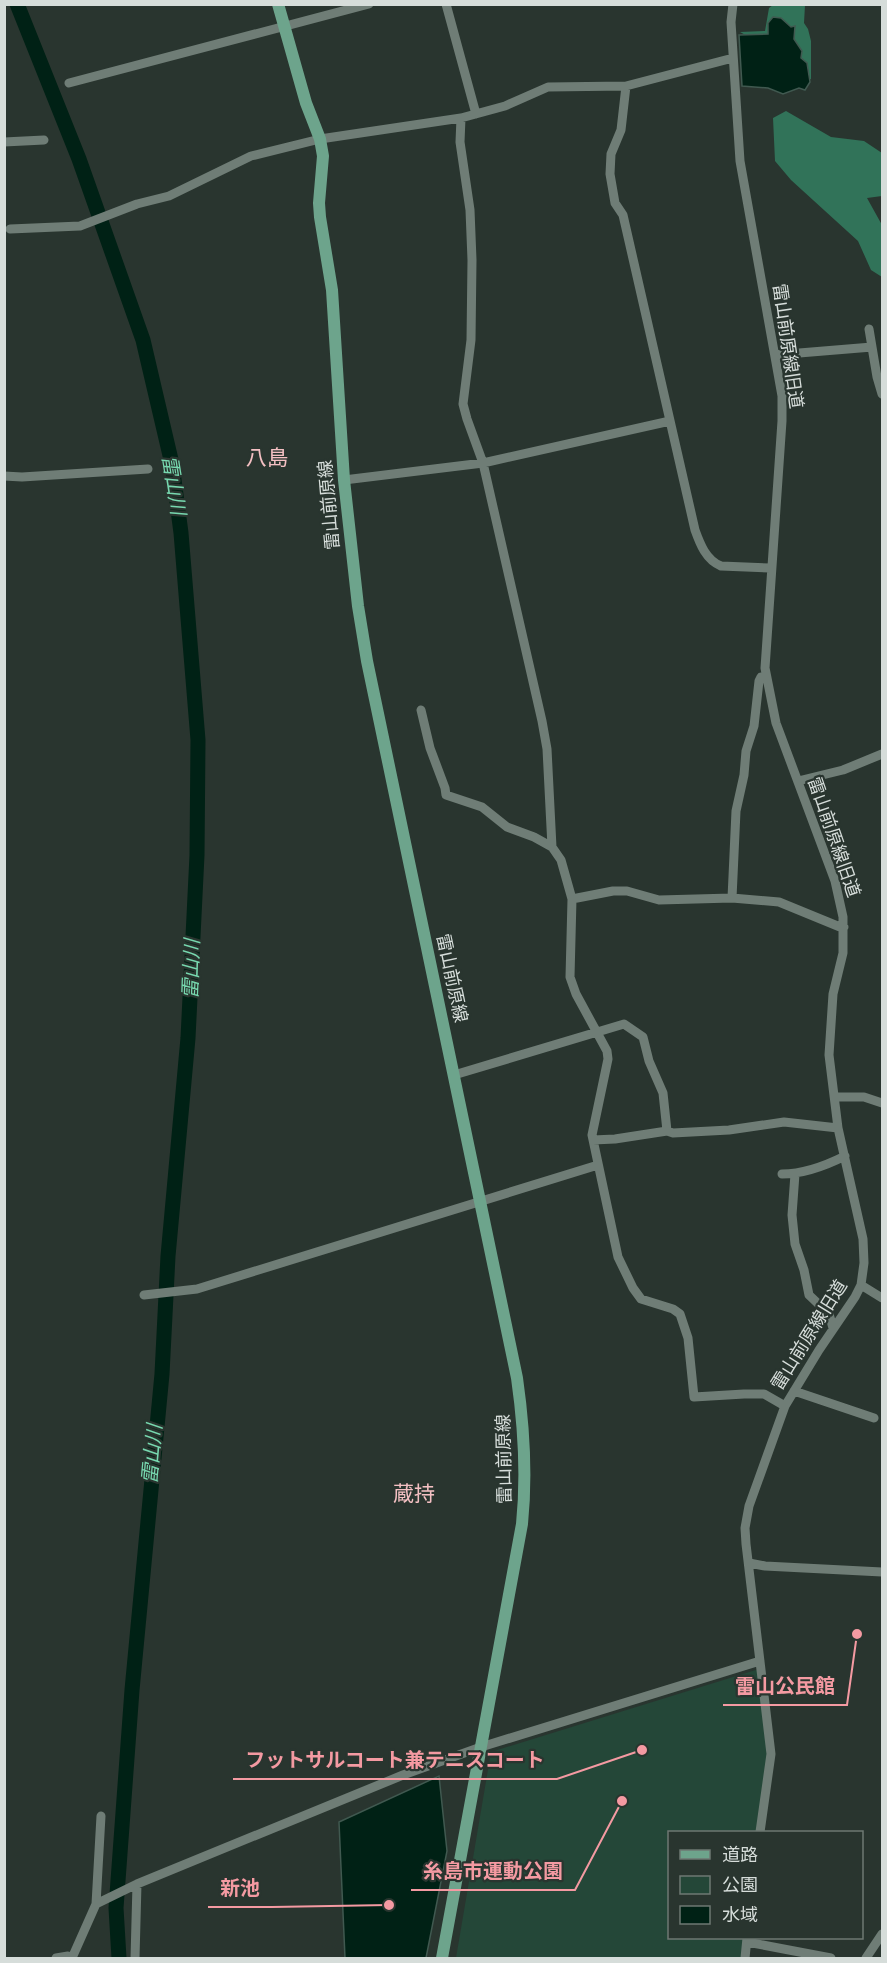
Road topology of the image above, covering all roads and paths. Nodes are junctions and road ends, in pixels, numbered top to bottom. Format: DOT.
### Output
graph roads {
  1 [pos="278,4"];
  2 [pos="369,4"];
  3 [pos="446,4"];
  4 [pos="733,4"];
  5 [pos="285,27"];
  6 [pos="733,58"];
  7 [pos="69,82"];
  8 [pos="626,86"];
  9 [pos="476,114"];
  10 [pos="461,118"];
  11 [pos="320,139"];
  12 [pos="44,140"];
  13 [pos="4,142"];
  14 [pos="9,229"];
  15 [pos="870,329"];
  16 [pos="872,347"];
  17 [pos="775,355"];
  18 [pos="882,394"];
  19 [pos="670,421"];
  20 [pos="483,464"];
  21 [pos="148,469"];
  22 [pos="4,476"];
  23 [pos="344,480"];
  24 [pos="770,568"];
  25 [pos="766,677"];
  26 [pos="422,710"];
  27 [pos="882,754"];
  28 [pos="798,781"];
  29 [pos="552,847"];
  30 [pos="732,898"];
  31 [pos="572,899"];
  32 [pos="843,927"];
  33 [pos="598,1032"];
  34 [pos="454,1075"];
  35 [pos="835,1097"];
  36 [pos="882,1103"];
  37 [pos="838,1128"];
  38 [pos="667,1131"];
  39 [pos="593,1140"];
  40 [pos="845,1156"];
  41 [pos="598,1165"];
  42 [pos="782,1174"];
  43 [pos="795,1174"];
  44 [pos="480,1201"];
  45 [pos="861,1285"];
  46 [pos="144,1295"];
  47 [pos="882,1298"];
  48 [pos="833,1328"];
  49 [pos="794,1391"];
  50 [pos="785,1406"];
  51 [pos="874,1418"];
  52 [pos="749,1563"];
  53 [pos="882,1572"];
  54 [pos="760,1661"];
  55 [pos="481,1747"];
  56 [pos="101,1816"];
  57 [pos="760,1831"];
  58 [pos="135,1886"];
  59 [pos="99,1903"];
  60 [pos="882,1934"];
  61 [pos="747,1940"];
  62 [pos="72,1958"];
  63 [pos="56,1959"];
  64 [pos="135,1959"];
  65 [pos="442,1959"];
  66 [pos="745,1959"];
  67 [pos="831,1959"];
  68 [pos="866,1959"];
  1 -- 5 [label="main road, 雷山前原線"];
  2 -- 5 [label="street"];
  3 -- 9 [label="street"];
  4 -- 6 [label="street, 雷山前原線旧道"];
  5 -- 7 [label="street"];
  5 -- 11 [label="main road, 雷山前原線"];
  6 -- 8 [label="street"];
  6 -- 17 [label="street, 雷山前原線旧道"];
  8 -- 9 [label="street"];
  8 -- 19 [label="street"];
  9 -- 10 [label="street"];
  10 -- 11 [label="street"];
  10 -- 20 [label="street"];
  11 -- 14 [label="street"];
  11 -- 23 [label="main road, 雷山前原線"];
  12 -- 13 [label="street"];
  15 -- 16 [label="street"];
  16 -- 17 [label="street"];
  16 -- 18 [label="street"];
  17 -- 24 [label="street, 雷山前原線旧道"];
  19 -- 20 [label="street"];
  19 -- 24 [label="street"];
  20 -- 23 [label="street"];
  20 -- 29 [label="street"];
  21 -- 22 [label="street"];
  23 -- 34 [label="main road, 雷山前原線"];
  24 -- 25 [label="street, 雷山前原線旧道"];
  25 -- 28 [label="street, 雷山前原線旧道"];
  25 -- 30 [label="street"];
  26 -- 29 [label="street"];
  27 -- 28 [label="street"];
  28 -- 32 [label="street, 雷山前原線旧道"];
  29 -- 31 [label="street"];
  30 -- 31 [label="street"];
  30 -- 32 [label="street"];
  31 -- 33 [label="street"];
  32 -- 35 [label="street, 雷山前原線旧道"];
  33 -- 34 [label="street"];
  33 -- 38 [label="street"];
  33 -- 39 [label="street"];
  34 -- 44 [label="main road, 雷山前原線"];
  35 -- 36 [label="street"];
  35 -- 37 [label="street, 雷山前原線旧道"];
  37 -- 38 [label="street"];
  37 -- 40 [label="street, 雷山前原線旧道"];
  38 -- 39 [label="street"];
  39 -- 41 [label="street"];
  40 -- 43 [label="street"];
  40 -- 45 [label="street, 雷山前原線旧道"];
  41 -- 44 [label="street"];
  41 -- 50 [label="street"];
  42 -- 43 [label="street"];
  43 -- 48 [label="street"];
  44 -- 46 [label="street"];
  44 -- 55 [label="main road, 雷山前原線"];
  45 -- 47 [label="street"];
  45 -- 48 [label="street, 雷山前原線旧道"];
  48 -- 49 [label="street, 雷山前原線旧道"];
  49 -- 50 [label="street, 雷山前原線旧道"];
  49 -- 51 [label="street"];
  50 -- 52 [label="street, 雷山前原線旧道"];
  52 -- 53 [label="street"];
  52 -- 54 [label="street, 雷山前原線旧道"];
  54 -- 55 [label="street"];
  54 -- 57 [label="street, 雷山前原線旧道"];
  55 -- 58 [label="street"];
  55 -- 65 [label="main road, 雷山前原線"];
  56 -- 59 [label="street"];
  58 -- 59 [label="street"];
  58 -- 64 [label="street"];
  59 -- 62 [label="street"];
  60 -- 68 [label="street"];
  61 -- 66 [label="street"];
  61 -- 67 [label="street"];
  62 -- 63 [label="street"];
}
